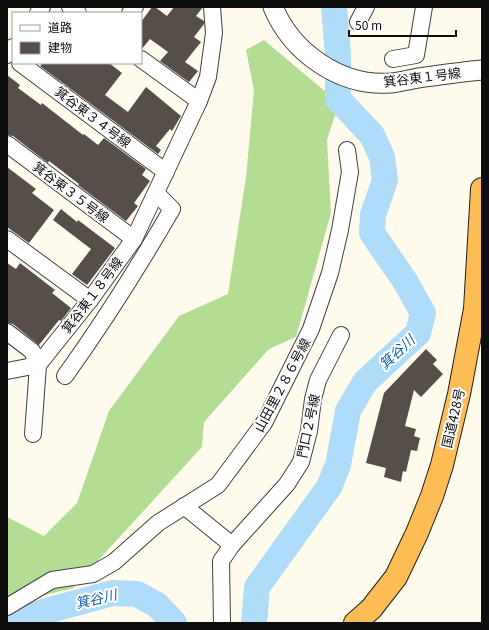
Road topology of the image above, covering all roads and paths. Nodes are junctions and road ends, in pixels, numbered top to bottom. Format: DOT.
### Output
graph roads {
  1 [pos="212,7"];
  2 [pos="273,7"];
  3 [pos="366,7"];
  4 [pos="424,7"];
  5 [pos="358,22"];
  6 [pos="393,59"];
  7 [pos="142,60"];
  8 [pos="21,64"];
  9 [pos="482,70"];
  10 [pos="199,101"];
  11 [pos="7,144"];
  12 [pos="347,150"];
  13 [pos="166,172"];
  14 [pos="482,189"];
  15 [pos="156,193"];
  16 [pos="7,239"];
  17 [pos="134,239"];
  18 [pos="90,300"];
  19 [pos="7,332"];
  20 [pos="341,335"];
  21 [pos="38,365"];
  22 [pos="7,371"];
  23 [pos="65,376"];
  24 [pos="33,434"];
  25 [pos="184,506"];
  26 [pos="232,545"];
  27 [pos="7,607"];
  28 [pos="222,623"];
  29 [pos="355,623"];
  1 -- 10 [label="street, 箕谷東１８号線"];
  2 -- 9 [label="street, 箕谷東１号線"];
  3 -- 5 [label="street"];
  4 -- 6 [label="street"];
  7 -- 10 [label="street"];
  8 -- 13 [label="street, 箕谷東３４号線"];
  10 -- 13 [label="street, 箕谷東１８号線"];
  11 -- 17 [label="street, 箕谷東３５号線"];
  12 -- 25 [label="street, 山田里２８６号線"];
  13 -- 15 [label="street, 箕谷東１８号線"];
  14 -- 29 [label="highway, 国道428号"];
  15 -- 17 [label="street, 箕谷東１８号線"];
  15 -- 23 [label="street, 箕谷東１８号線"];
  16 -- 18 [label="street"];
  17 -- 18 [label="street, 箕谷東１８号線"];
  18 -- 21 [label="street, 箕谷東１８号線"];
  19 -- 21 [label="street"];
  20 -- 26 [label="street, 門口２号線"];
  21 -- 22 [label="street"];
  21 -- 24 [label="street"];
  25 -- 26 [label="street"];
  25 -- 27 [label="street, 山田里２８６号線"];
  26 -- 28 [label="street, 門口２号線"];
}
